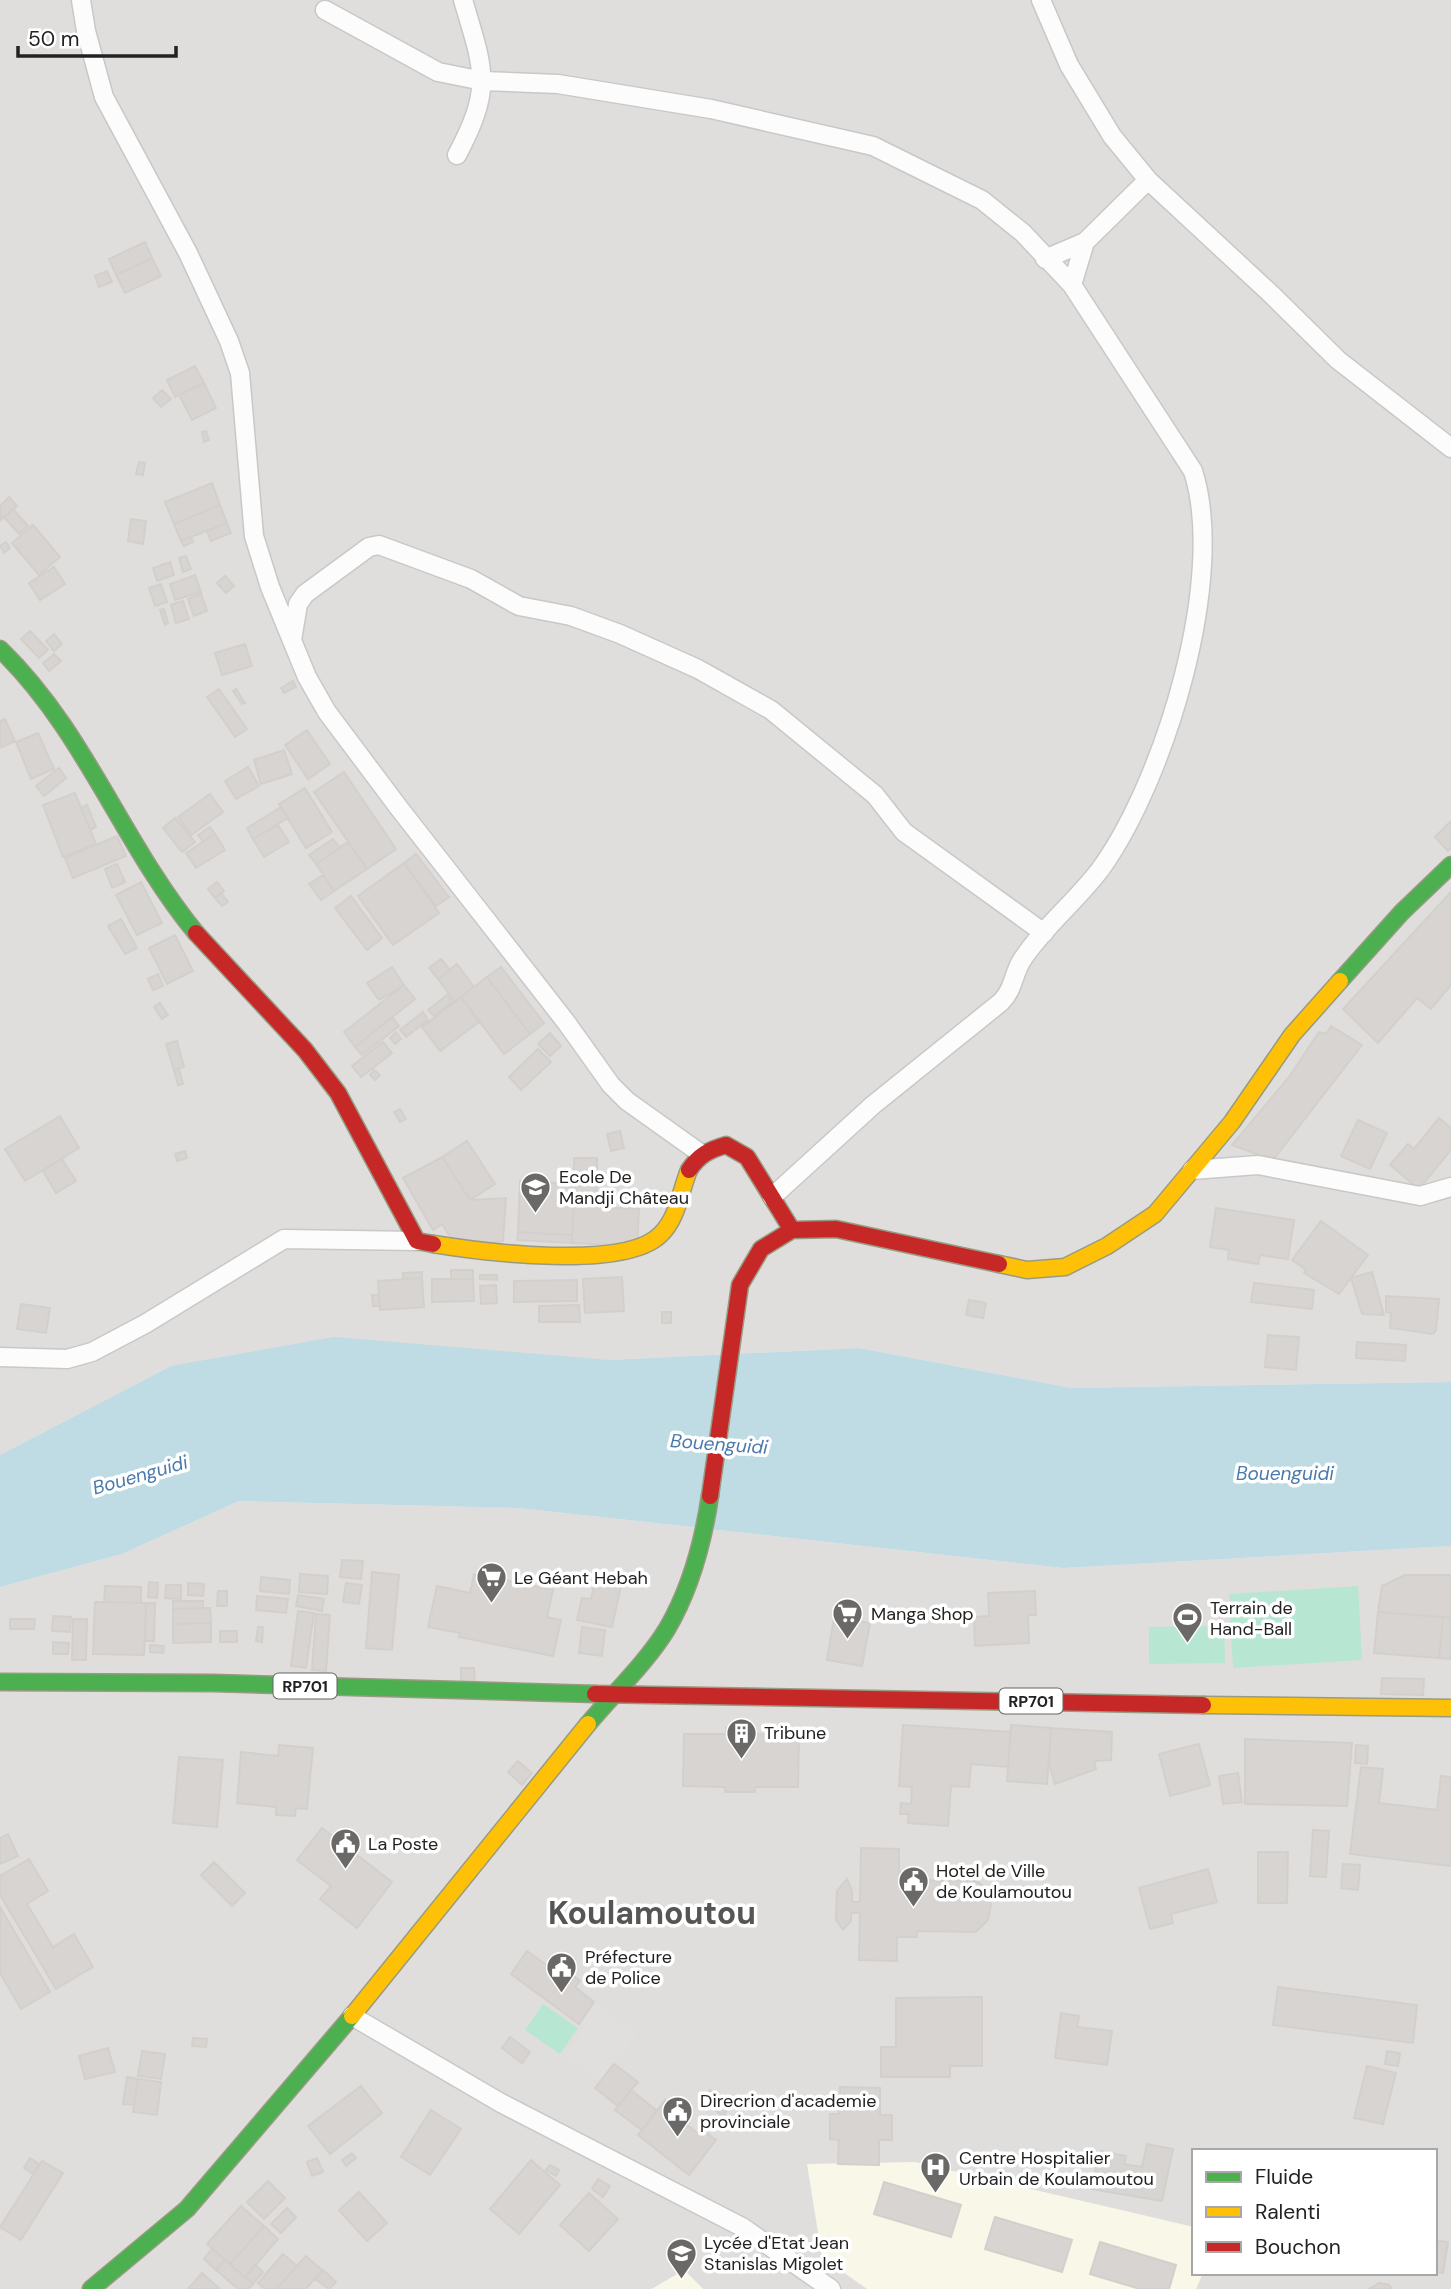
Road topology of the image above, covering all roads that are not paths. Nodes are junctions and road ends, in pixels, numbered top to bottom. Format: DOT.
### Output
graph roads {
  1 [pos="81,0"];
  2 [pos="463,0"];
  3 [pos="1041,0"];
  4 [pos="325,10"];
  5 [pos="484,82"];
  6 [pos="457,155"];
  7 [pos="1148,180"];
  8 [pos="1085,243"];
  9 [pos="1045,259"];
  10 [pos="1072,285"];
  11 [pos="1451,448"];
  12 [pos="291,643"];
  13 [pos="0,649"];
  14 [pos="1451,865"];
  15 [pos="1044,933"];
  16 [pos="700,1153"];
  17 [pos="1192,1170"];
  18 [pos="1451,1187"];
  19 [pos="772,1197"];
  20 [pos="792,1230"];
  21 [pos="417,1241"];
  22 [pos="0,1357"];
  23 [pos="0,1682"];
  24 [pos="611,1695"];
  25 [pos="1451,1708"];
  26 [pos="352,2016"];
  27 [pos="91,2289"];
  28 [pos="831,2289"];
  1 -- 12 [label="street"];
  2 -- 5 [label="street"];
  3 -- 7 [label="street"];
  4 -- 5 [label="street"];
  5 -- 6 [label="street"];
  5 -- 9 [label="street"];
  7 -- 8 [label="street"];
  7 -- 11 [label="street"];
  8 -- 9 [label="street"];
  8 -- 10 [label="street"];
  9 -- 10 [label="street"];
  10 -- 15 [label="street"];
  12 -- 15 [label="street"];
  12 -- 16 [label="street"];
  13 -- 21 [label="main road"];
  14 -- 17 [label="main road"];
  15 -- 19 [label="street"];
  16 -- 19 [label="main road"];
  16 -- 21 [label="main road"];
  17 -- 18 [label="street"];
  17 -- 20 [label="main road"];
  19 -- 20 [label="main road"];
  20 -- 24 [label="main road"];
  21 -- 22 [label="street"];
  23 -- 24 [label="main road, RP701"];
  24 -- 25 [label="main road, RP701"];
  24 -- 26 [label="main road"];
  26 -- 27 [label="main road"];
  26 -- 28 [label="street"];
}
